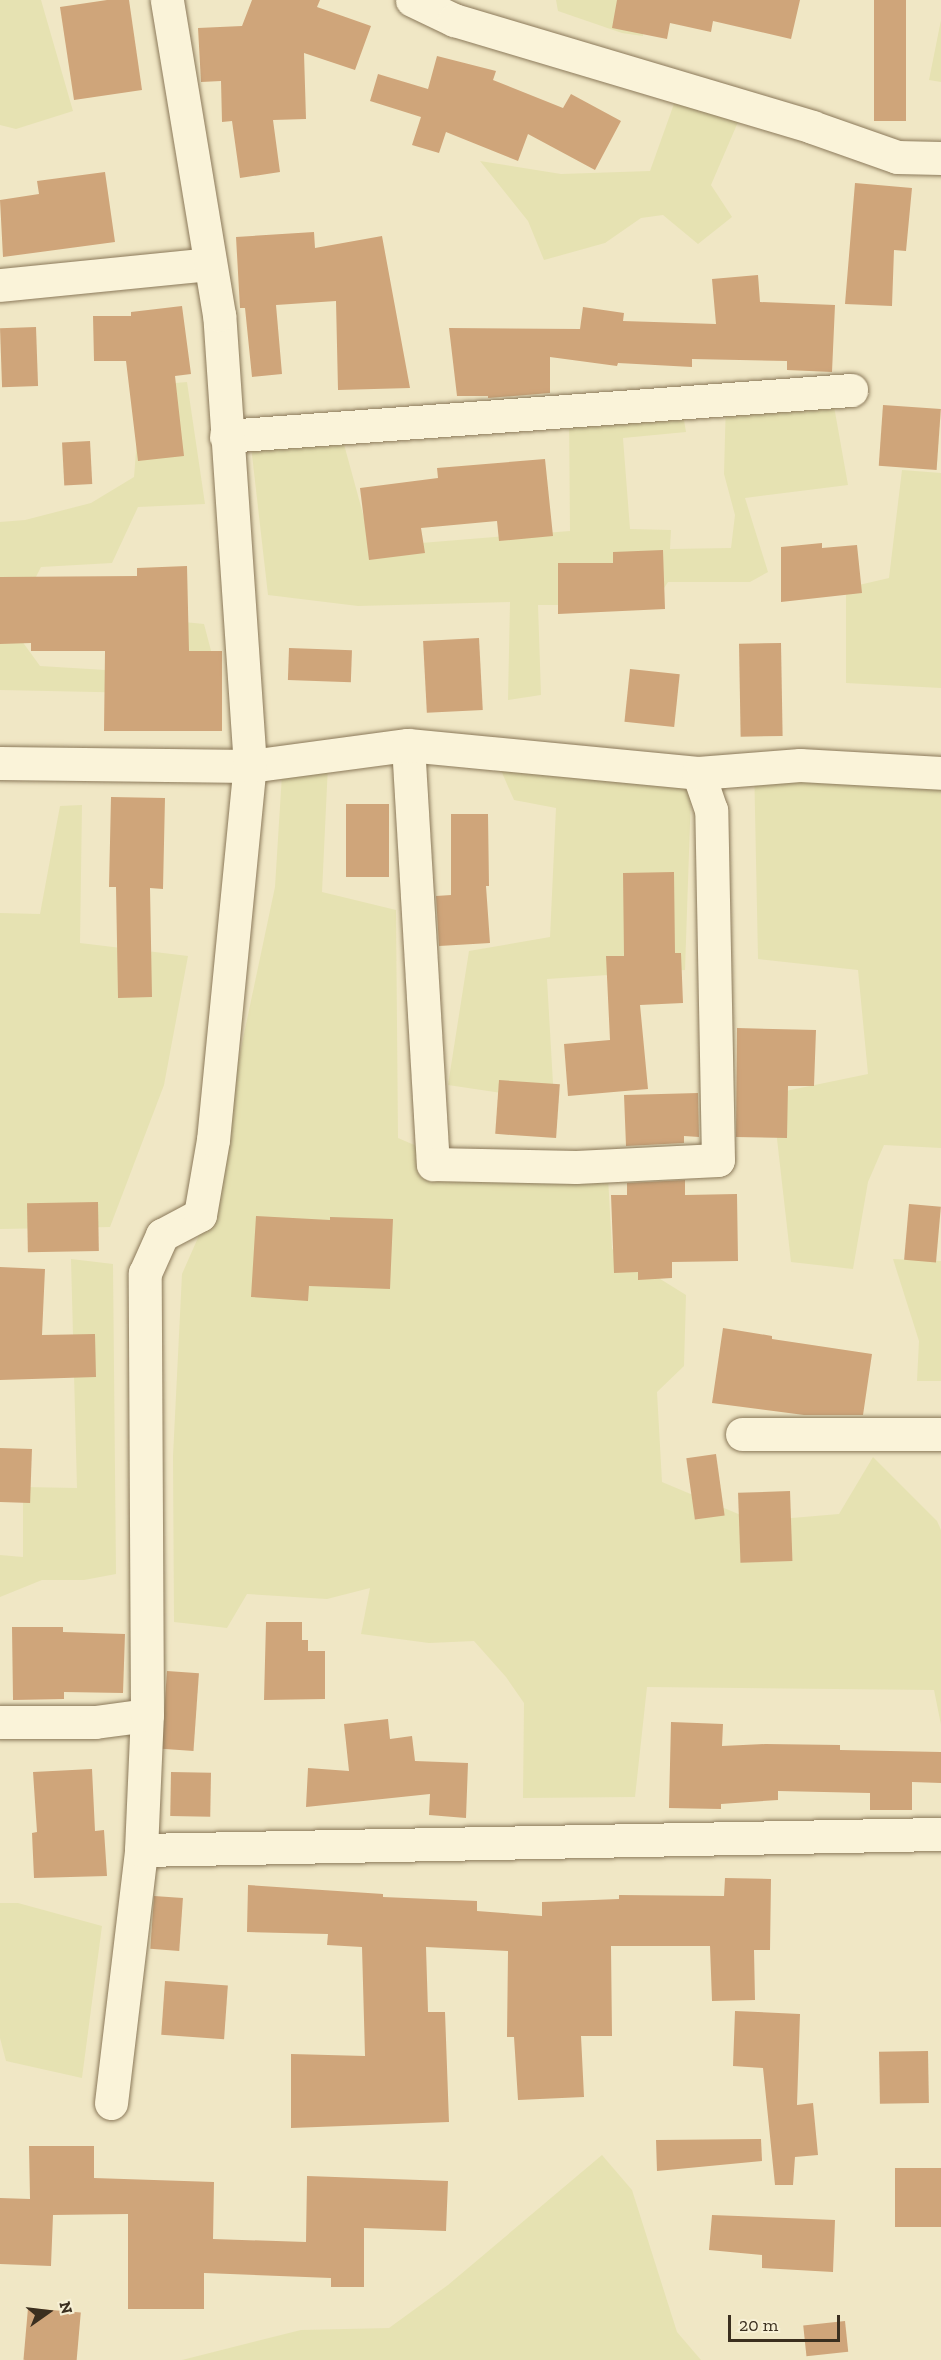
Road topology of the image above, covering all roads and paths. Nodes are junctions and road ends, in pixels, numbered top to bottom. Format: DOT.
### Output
graph roads {
  1 [pos="167,0"];
  2 [pos="412,0"];
  3 [pos="941,158"];
  4 [pos="210,264"];
  5 [pos="0,285"];
  6 [pos="851,390"];
  7 [pos="226,436"];
  8 [pos="408,745"];
  9 [pos="0,762"];
  10 [pos="250,766"];
  11 [pos="698,773"];
  12 [pos="941,773"];
  13 [pos="742,1434"];
  14 [pos="941,1434"];
  15 [pos="147,1715"];
  16 [pos="0,1722"];
  17 [pos="941,1834"];
  18 [pos="141,1850"];
  19 [pos="111,2103"];
  1 -- 4 [label="street"];
  2 -- 3 [label="street"];
  4 -- 5 [label="street"];
  4 -- 7 [label="street"];
  6 -- 7 [label="street"];
  7 -- 10 [label="street"];
  8 -- 10 [label="street"];
  8 -- 11 [label="street"];
  8 -- 11 [label="street"];
  9 -- 10 [label="street"];
  10 -- 15 [label="street"];
  11 -- 12 [label="street"];
  13 -- 14 [label="street"];
  15 -- 16 [label="street"];
  15 -- 18 [label="street"];
  17 -- 18 [label="street"];
  18 -- 19 [label="street"];
}
